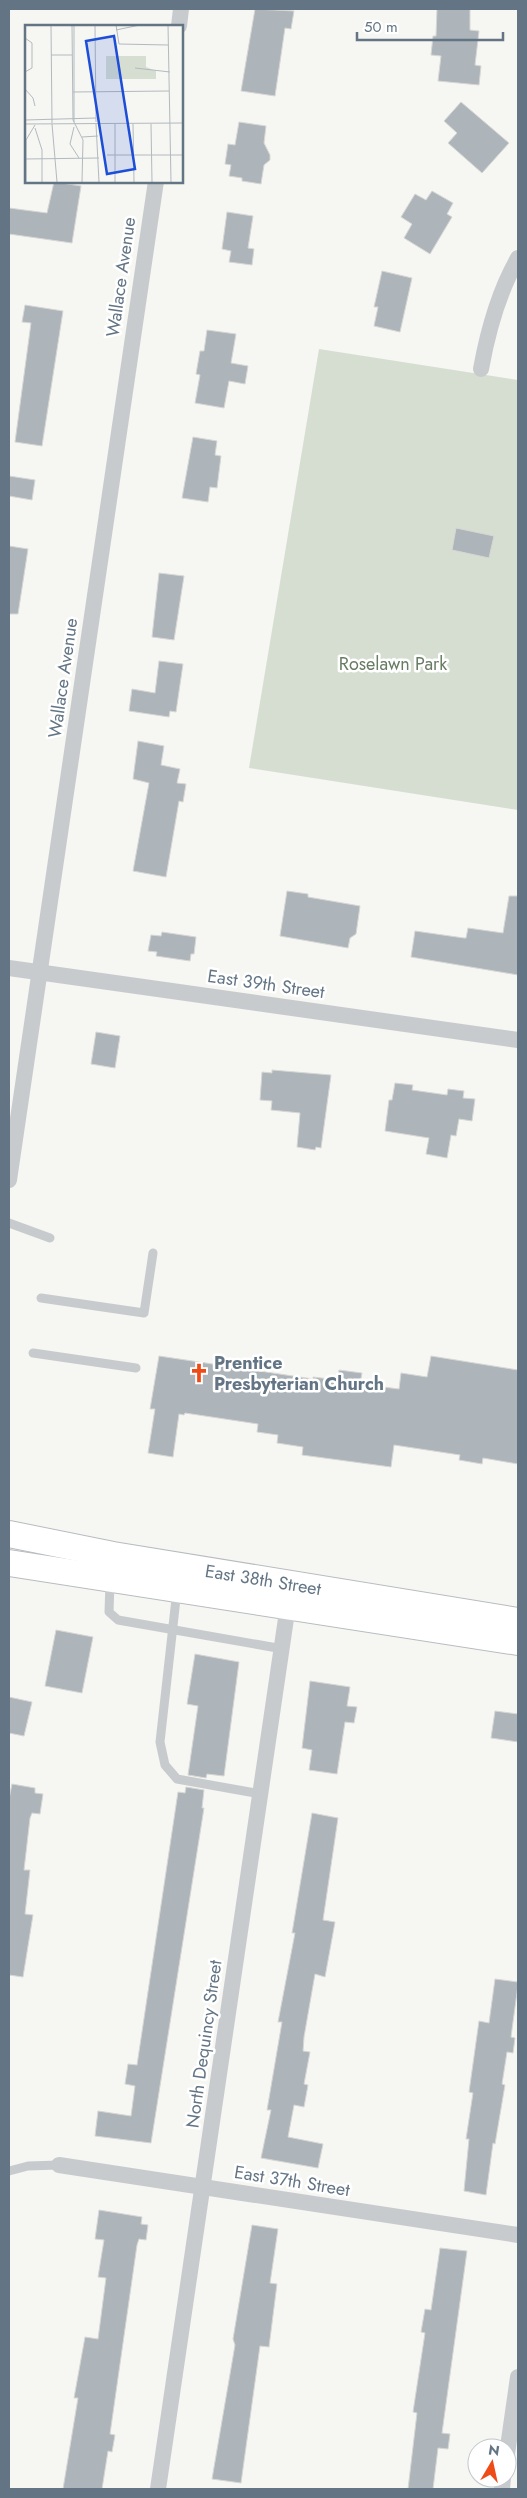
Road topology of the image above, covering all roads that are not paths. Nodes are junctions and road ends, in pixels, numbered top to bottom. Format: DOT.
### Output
graph roads {
  1 [pos="181,9"];
  2 [pos="179,25"];
  3 [pos="156,182"];
  4 [pos="518,258"];
  5 [pos="481,369"];
  6 [pos="9,968"];
  7 [pos="40,972"];
  8 [pos="518,1040"];
  9 [pos="9,1180"];
  10 [pos="9,1223"];
  11 [pos="50,1238"];
  12 [pos="152,1253"];
  13 [pos="41,1298"];
  14 [pos="33,1352"];
  15 [pos="136,1368"];
  16 [pos="9,1534"];
  17 [pos="9,1563"];
  18 [pos="110,1579"];
  19 [pos="177,1590"];
  20 [pos="288,1605"];
  21 [pos="518,1621"];
  22 [pos="173,1630"];
  23 [pos="518,1642"];
  24 [pos="283,1649"];
  25 [pos="261,1794"];
  26 [pos="59,2165"];
  27 [pos="9,2171"];
  28 [pos="203,2187"];
  29 [pos="518,2234"];
  30 [pos="518,2377"];
  31 [pos="509,2438"];
  32 [pos="158,2489"];
  1 -- 2 [label="street"];
  3 -- 7 [label="street, Wallace Avenue"];
  4 -- 5 [label="street"];
  6 -- 7 [label="street, East 39th Street"];
  7 -- 8 [label="street, East 39th Street"];
  7 -- 9 [label="street, Wallace Avenue"];
  10 -- 11 [label="lane"];
  12 -- 13 [label="lane"];
  14 -- 15 [label="lane"];
  16 -- 21 [label="main road, East 38th Street"];
  17 -- 18 [label="main road, East 38th Street"];
  18 -- 19 [label="main road, East 38th Street"];
  18 -- 22 [label="lane"];
  19 -- 20 [label="main road, East 38th Street"];
  19 -- 22 [label="lane"];
  20 -- 23 [label="main road, East 38th Street"];
  20 -- 24 [label="street, North Dequincy Street"];
  22 -- 24 [label="lane"];
  22 -- 25 [label="lane"];
  24 -- 25 [label="street, North Dequincy Street"];
  25 -- 28 [label="street, North Dequincy Street"];
  26 -- 27 [label="lane"];
  26 -- 28 [label="street, East 37th Street"];
  28 -- 29 [label="street, East 37th Street"];
  28 -- 32 [label="street, North Dequincy Street"];
  30 -- 31 [label="street"];
}
